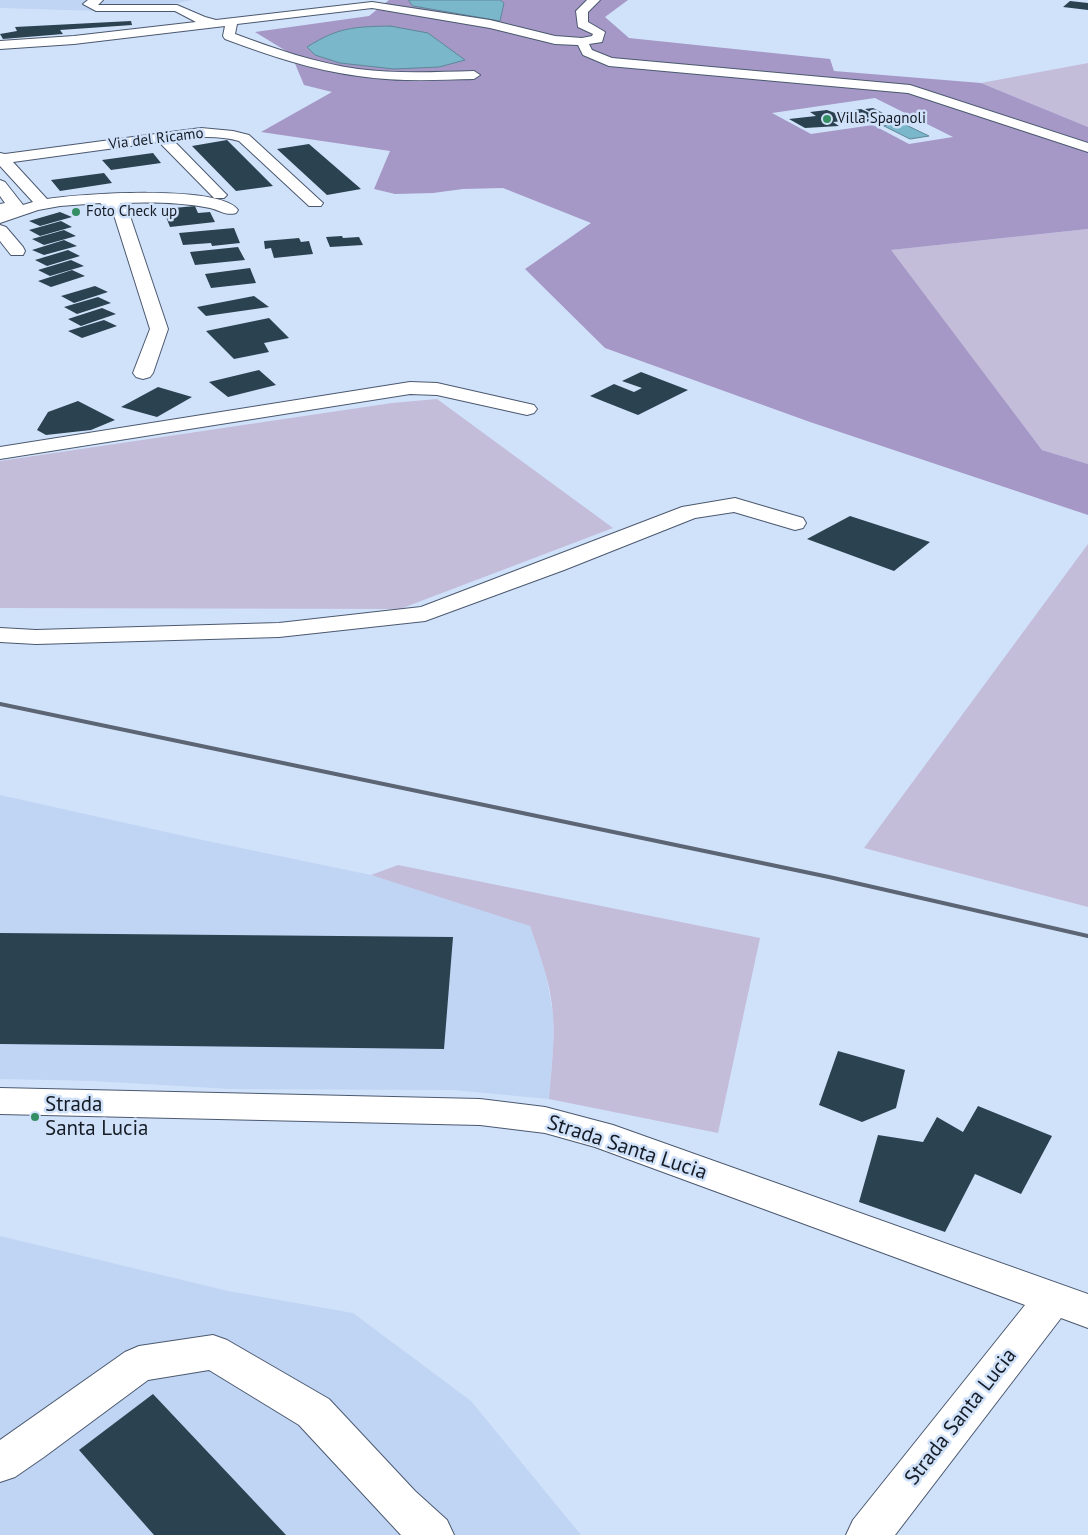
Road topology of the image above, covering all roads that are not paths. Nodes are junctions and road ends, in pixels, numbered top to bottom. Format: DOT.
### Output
graph roads {
  1 [pos="97,0"];
  2 [pos="594,0"];
  3 [pos="375,3"];
  4 [pos="232,22"];
  5 [pos="218,24"];
  6 [pos="582,42"];
  7 [pos="0,46"];
  8 [pos="474,75"];
  9 [pos="162,137"];
  10 [pos="1088,148"];
  11 [pos="1,158"];
  12 [pos="19,178"];
  13 [pos="0,183"];
  14 [pos="218,195"];
  15 [pos="104,199"];
  16 [pos="315,203"];
  17 [pos="43,204"];
  18 [pos="0,209"];
  19 [pos="230,210"];
  20 [pos="0,218"];
  21 [pos="0,230"];
  22 [pos="17,251"];
  23 [pos="143,373"];
  24 [pos="527,409"];
  25 [pos="0,453"];
  26 [pos="795,523"];
  27 [pos="0,636"];
  28 [pos="0,1101"];
  29 [pos="1071,1305"];
  30 [pos="0,1463"];
  31 [pos="432,1535"];
  32 [pos="868,1535"];
  1 -- 5 [label="street"];
  2 -- 6 [label="street"];
  3 -- 4 [label="street"];
  3 -- 6 [label="street"];
  4 -- 5 [label="street"];
  4 -- 8 [label="street"];
  5 -- 7 [label="street"];
  6 -- 10 [label="street"];
  9 -- 11 [label="street, Via del Ricamo"];
  9 -- 14 [label="street"];
  9 -- 16 [label="street, Via del Ricamo"];
  11 -- 12 [label="street"];
  12 -- 13 [label="street"];
  12 -- 17 [label="street"];
  13 -- 18 [label="street"];
  15 -- 17 [label="street"];
  15 -- 19 [label="street"];
  15 -- 23 [label="street"];
  17 -- 20 [label="street"];
  21 -- 22 [label="street"];
  24 -- 25 [label="street"];
  26 -- 27 [label="street"];
  28 -- 29 [label="street, Strada Santa Lucia"];
  29 -- 32 [label="street, Strada Santa Lucia"];
  30 -- 31 [label="street"];
}
